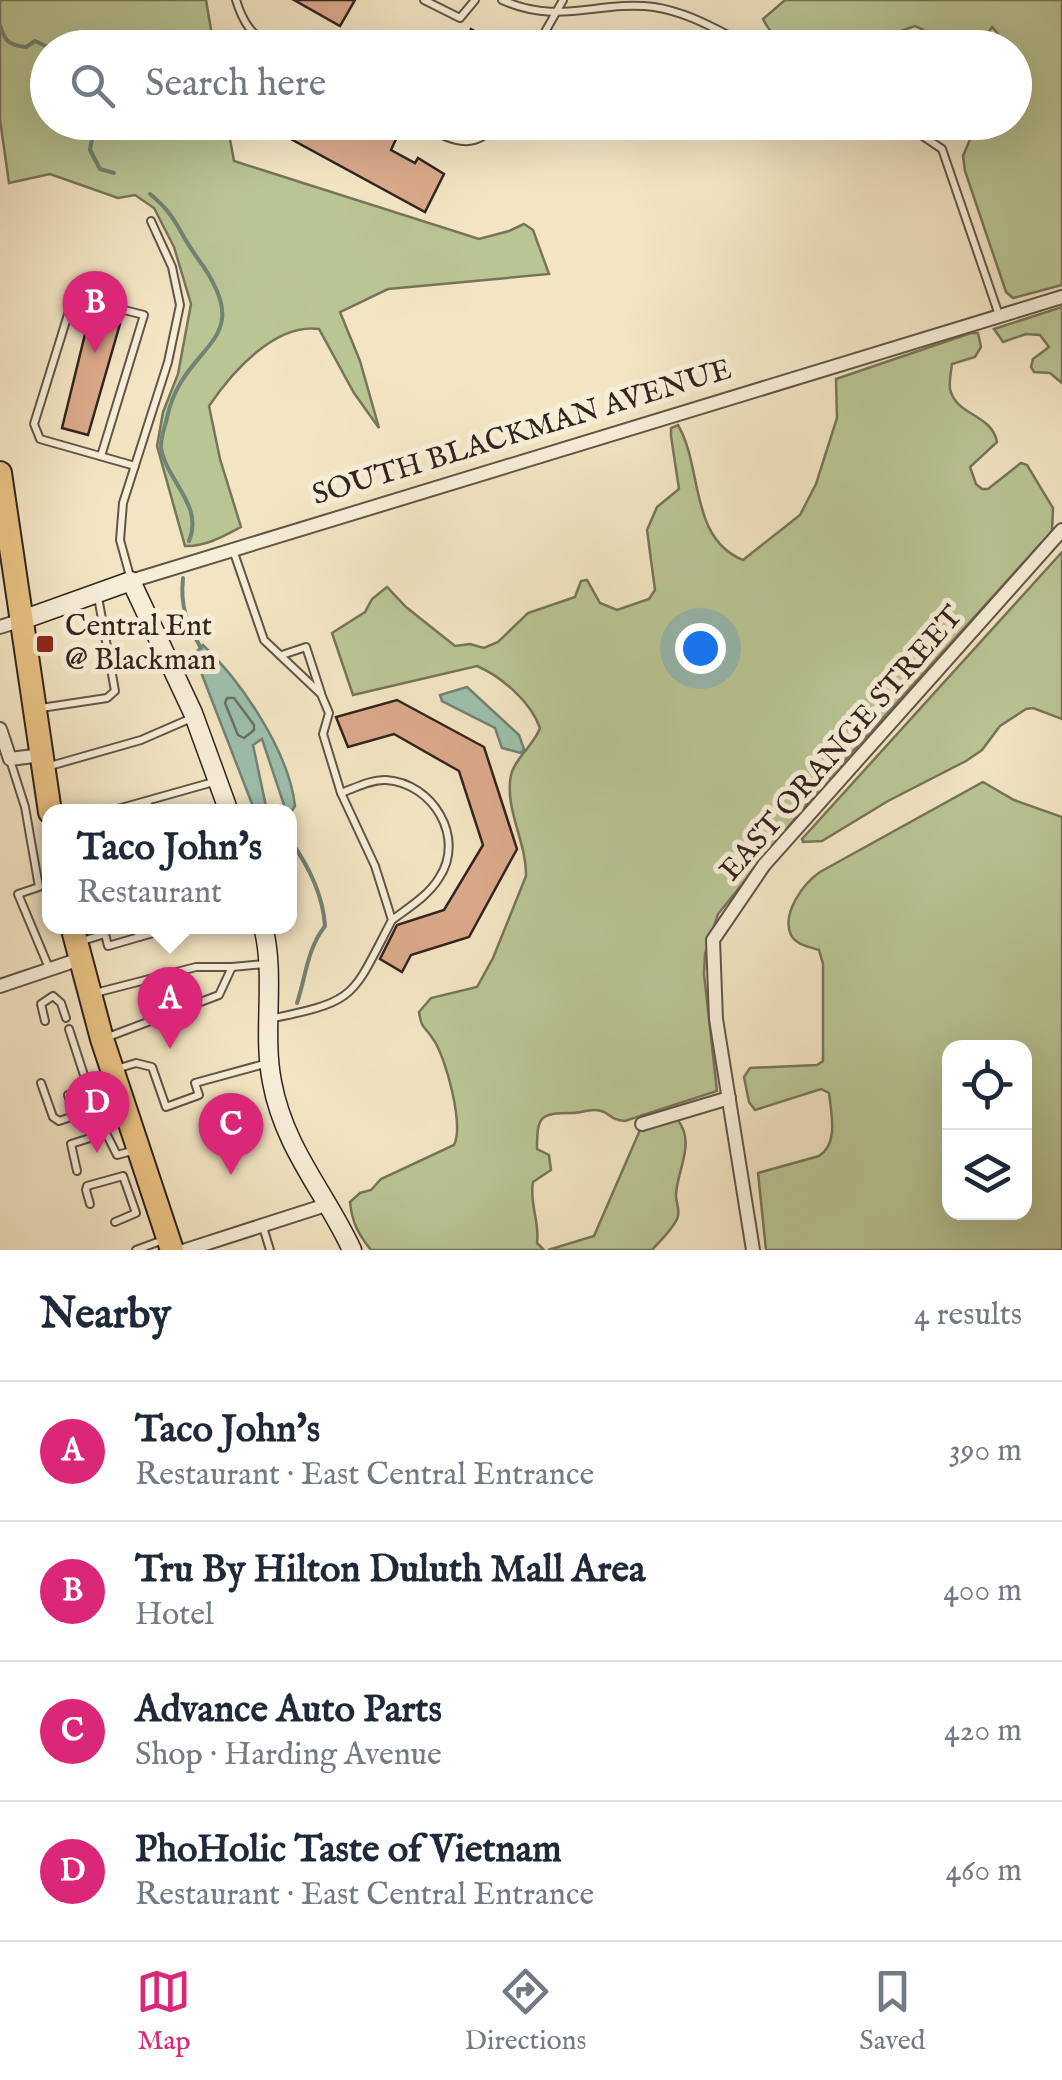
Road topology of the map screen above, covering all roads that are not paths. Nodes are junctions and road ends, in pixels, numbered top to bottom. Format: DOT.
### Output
graph roads {
  1 [pos="236,0"];
  2 [pos="424,0"];
  3 [pos="475,0"];
  4 [pos="502,0"];
  5 [pos="563,0"];
  6 [pos="555,13"];
  7 [pos="251,30"];
  8 [pos="546,30"];
  9 [pos="719,30"];
  10 [pos="929,140"];
  11 [pos="151,221"];
  12 [pos="1062,297"];
  13 [pos="1000,316"];
  14 [pos="101,456"];
  15 [pos="135,466"];
  16 [pos="0,473"];
  17 [pos="1062,530"];
  18 [pos="233,550"];
  19 [pos="131,581"];
  20 [pos="98,593"];
  21 [pos="11,623"];
  22 [pos="282,655"];
  23 [pos="321,694"];
  24 [pos="35,709"];
  25 [pos="194,717"];
  26 [pos="0,729"];
  27 [pos="10,759"];
  28 [pos="43,761"];
  29 [pos="218,780"];
  30 [pos="341,793"];
  31 [pos="147,801"];
  32 [pos="49,804"];
  33 [pos="136,804"];
  34 [pos="148,804"];
  35 [pos="226,804"];
  36 [pos="392,920"];
  37 [pos="105,934"];
  38 [pos="138,934"];
  39 [pos="150,934"];
  40 [pos="264,934"];
  41 [pos="139,937"];
  42 [pos="76,943"];
  43 [pos="268,964"];
  44 [pos="232,967"];
  45 [pos="49,969"];
  46 [pos="0,986"];
  47 [pos="89,996"];
  48 [pos="66,1018"];
  49 [pos="268,1019"];
  50 [pos="44,1021"];
  51 [pos="70,1029"];
  52 [pos="102,1040"];
  53 [pos="270,1063"];
  54 [pos="112,1070"];
  55 [pos="42,1083"];
  56 [pos="68,1095"];
  57 [pos="729,1098"];
  58 [pos="122,1100"];
  59 [pos="95,1109"];
  60 [pos="75,1116"];
  61 [pos="642,1124"];
  62 [pos="138,1148"];
  63 [pos="77,1171"];
  64 [pos="140,1189"];
  65 [pos="90,1204"];
  66 [pos="326,1205"];
  67 [pos="115,1222"];
  68 [pos="263,1226"];
  69 [pos="176,1246"];
  70 [pos="139,1250"];
  71 [pos="270,1250"];
  72 [pos="352,1250"];
  73 [pos="753,1250"];
  1 -- 7 [label="lane"];
  2 -- 3 [label="lane"];
  4 -- 6 [label="lane"];
  5 -- 6 [label="lane"];
  6 -- 8 [label="lane"];
  6 -- 9 [label="lane"];
  10 -- 13 [label="lane"];
  11 -- 15 [label="lane"];
  12 -- 13 [label="street, SOUTH BLACKMAN AVENUE"];
  13 -- 18 [label="street, SOUTH BLACKMAN AVENUE"];
  14 -- 14 [label="lane"];
  14 -- 15 [label="lane"];
  15 -- 19 [label="lane"];
  16 -- 21 [label="highway"];
  17 -- 57 [label="street, EAST ORANGE STREET"];
  18 -- 19 [label="street, SOUTH BLACKMAN AVENUE"];
  18 -- 22 [label="lane"];
  19 -- 20 [label="street, SOUTH BLACKMAN AVENUE"];
  19 -- 25 [label="street"];
  20 -- 21 [label="street, SOUTH BLACKMAN AVENUE"];
  20 -- 24 [label="lane"];
  21 -- 24 [label="highway"];
  22 -- 23 [label="lane"];
  22 -- 23 [label="lane"];
  23 -- 30 [label="lane"];
  24 -- 28 [label="highway"];
  25 -- 28 [label="lane"];
  25 -- 29 [label="street"];
  26 -- 27 [label="street"];
  27 -- 28 [label="street"];
  27 -- 45 [label="lane"];
  28 -- 32 [label="highway"];
  29 -- 31 [label="lane"];
  29 -- 35 [label="street"];
  30 -- 36 [label="lane"];
  30 -- 36 [label="lane"];
  31 -- 33 [label="lane"];
  31 -- 34 [label="lane"];
  36 -- 49 [label="lane"];
  37 -- 41 [label="lane"];
  38 -- 41 [label="lane"];
  39 -- 41 [label="lane"];
  40 -- 43 [label="street"];
  42 -- 45 [label="street"];
  42 -- 47 [label="highway"];
  43 -- 44 [label="lane"];
  43 -- 49 [label="street"];
  44 -- 47 [label="lane"];
  44 -- 52 [label="lane"];
  45 -- 46 [label="street"];
  47 -- 52 [label="highway"];
  48 -- 50 [label="lane"];
  49 -- 53 [label="street"];
  51 -- 59 [label="lane"];
  52 -- 54 [label="highway"];
  53 -- 54 [label="lane"];
  53 -- 66 [label="street"];
  54 -- 58 [label="highway"];
  55 -- 60 [label="lane"];
  56 -- 60 [label="lane"];
  57 -- 61 [label="street"];
  57 -- 73 [label="street, EAST ORANGE STREET"];
  58 -- 59 [label="lane"];
  58 -- 62 [label="highway"];
  59 -- 60 [label="lane"];
  62 -- 63 [label="lane"];
  62 -- 64 [label="highway"];
  64 -- 65 [label="lane"];
  64 -- 67 [label="lane"];
  64 -- 69 [label="highway"];
  66 -- 68 [label="street"];
  66 -- 72 [label="street"];
  68 -- 69 [label="street"];
  68 -- 71 [label="lane"];
  69 -- 70 [label="lane"];
}
